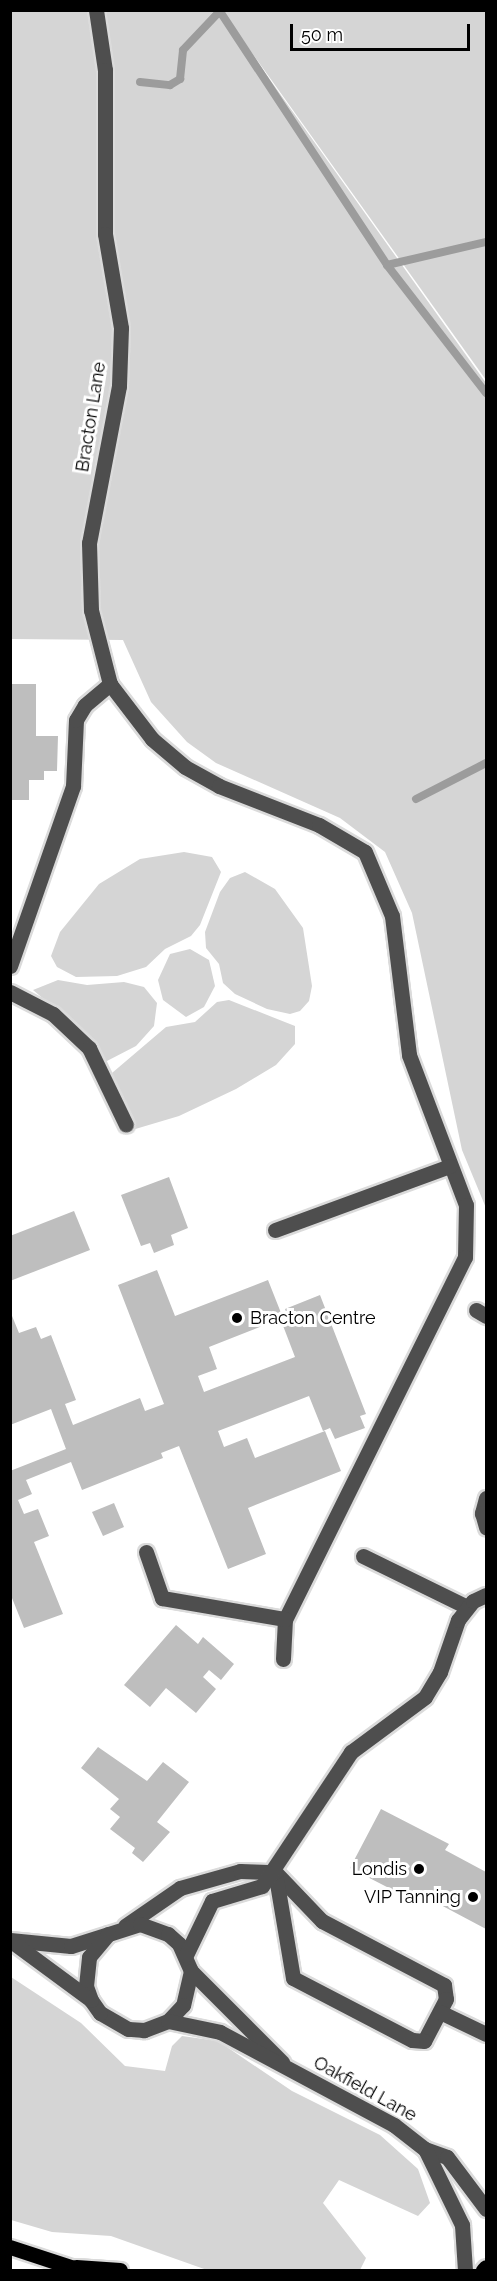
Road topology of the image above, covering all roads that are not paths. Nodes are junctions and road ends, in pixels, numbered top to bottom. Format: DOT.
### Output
graph roads {
  1 [pos="96,10"];
  2 [pos="110,684"];
  3 [pos="10,966"];
  4 [pos="10,992"];
  5 [pos="126,1125"];
  6 [pos="450,1166"];
  7 [pos="275,1230"];
  8 [pos="486,1498"];
  9 [pos="486,1527"];
  10 [pos="146,1552"];
  11 [pos="363,1556"];
  12 [pos="486,1595"];
  13 [pos="467,1607"];
  14 [pos="285,1619"];
  15 [pos="284,1659"];
  16 [pos="275,1872"];
  17 [pos="124,1926"];
  18 [pos="108,1934"];
  19 [pos="10,1940"];
  20 [pos="186,1955"];
  21 [pos="191,1971"];
  22 [pos="91,2000"];
  23 [pos="440,2012"];
  24 [pos="168,2021"];
  25 [pos="486,2034"];
  26 [pos="285,2066"];
  27 [pos="425,2149"];
  28 [pos="486,2209"];
  29 [pos="10,2247"];
  30 [pos="486,2268"];
  31 [pos="78,2269"];
  32 [pos="120,2271"];
  33 [pos="465,2271"];
  34 [pos="483,2271"];
  1 -- 2 [label="street, Bracton Lane"];
  2 -- 3 [label="street"];
  2 -- 6 [label="street"];
  4 -- 5 [label="street"];
  6 -- 7 [label="street"];
  6 -- 14 [label="street"];
  8 -- 9 [label="street"];
  10 -- 14 [label="street"];
  11 -- 13 [label="street"];
  12 -- 13 [label="street"];
  13 -- 16 [label="street"];
  14 -- 15 [label="street"];
  16 -- 17 [label="street"];
  16 -- 20 [label="street"];
  16 -- 23 [label="street"];
  16 -- 23 [label="street"];
  17 -- 18 [label="street, Oakfield Lane"];
  17 -- 20 [label="street, Oakfield Lane"];
  18 -- 19 [label="street, Oakfield Lane"];
  18 -- 22 [label="street, Oakfield Lane"];
  19 -- 22 [label="street, Oakfield Lane"];
  20 -- 21 [label="street, Oakfield Lane"];
  21 -- 24 [label="street"];
  21 -- 26 [label="street, Oakfield Lane"];
  22 -- 24 [label="street, Oakfield Lane"];
  23 -- 25 [label="street"];
  24 -- 26 [label="street, Oakfield Lane"];
  26 -- 27 [label="street, Oakfield Lane"];
  27 -- 28 [label="street, Oakfield Lane"];
  27 -- 33 [label="street, Oakfield Lane"];
  29 -- 31 [label="main road"];
  30 -- 34 [label="main road"];
  31 -- 32 [label="main road"];
}
